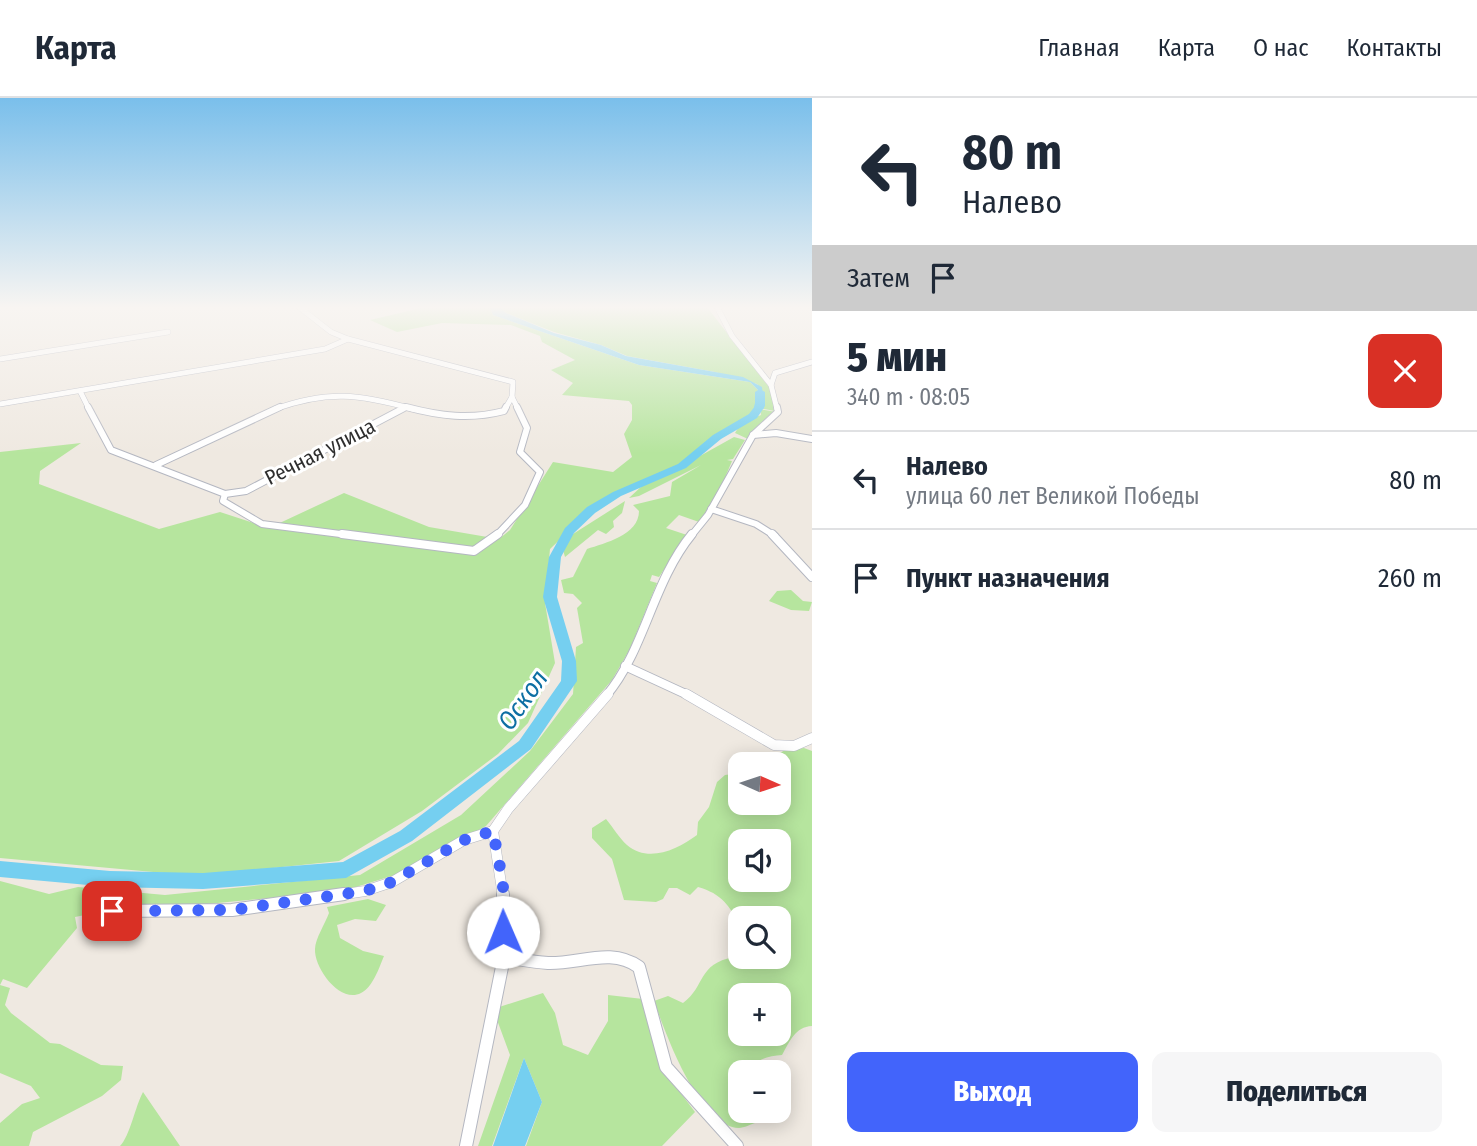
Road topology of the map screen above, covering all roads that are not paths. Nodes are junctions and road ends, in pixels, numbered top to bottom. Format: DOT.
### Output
graph roads {
  1 [pos="19,356"];
  2 [pos="285,356"];
  3 [pos="413,356"];
  4 [pos="748,356"];
  5 [pos="0,359"];
  6 [pos="812,362"];
  7 [pos="762,373"];
  8 [pos="775,373"];
  9 [pos="771,385"];
  10 [pos="80,391"];
  11 [pos="512,397"];
  12 [pos="0,404"];
  13 [pos="404,408"];
  14 [pos="753,435"];
  15 [pos="812,439"];
  16 [pos="156,464"];
  17 [pos="225,494"];
  18 [pos="711,509"];
  19 [pos="812,577"];
  20 [pos="625,666"];
  21 [pos="812,738"];
  22 [pos="493,831"];
  23 [pos="112,911"];
  24 [pos="504,957"];
  25 [pos="466,1146"];
  26 [pos="737,1146"];
  1 -- 5 [label="street"];
  2 -- 10 [label="street"];
  3 -- 11 [label="street"];
  4 -- 7 [label="street"];
  6 -- 8 [label="street"];
  7 -- 8 [label="street"];
  7 -- 9 [label="street"];
  8 -- 9 [label="street"];
  9 -- 14 [label="street"];
  10 -- 12 [label="street"];
  10 -- 16 [label="street"];
  11 -- 13 [label="street"];
  11 -- 17 [label="street"];
  13 -- 16 [label="street"];
  13 -- 17 [label="street, Речная улица"];
  14 -- 15 [label="street"];
  14 -- 18 [label="street"];
  16 -- 17 [label="street"];
  18 -- 19 [label="street"];
  18 -- 20 [label="street"];
  20 -- 21 [label="street"];
  20 -- 22 [label="street"];
  22 -- 23 [label="street"];
  22 -- 24 [label="street"];
  24 -- 25 [label="street"];
  24 -- 26 [label="street"];
}
